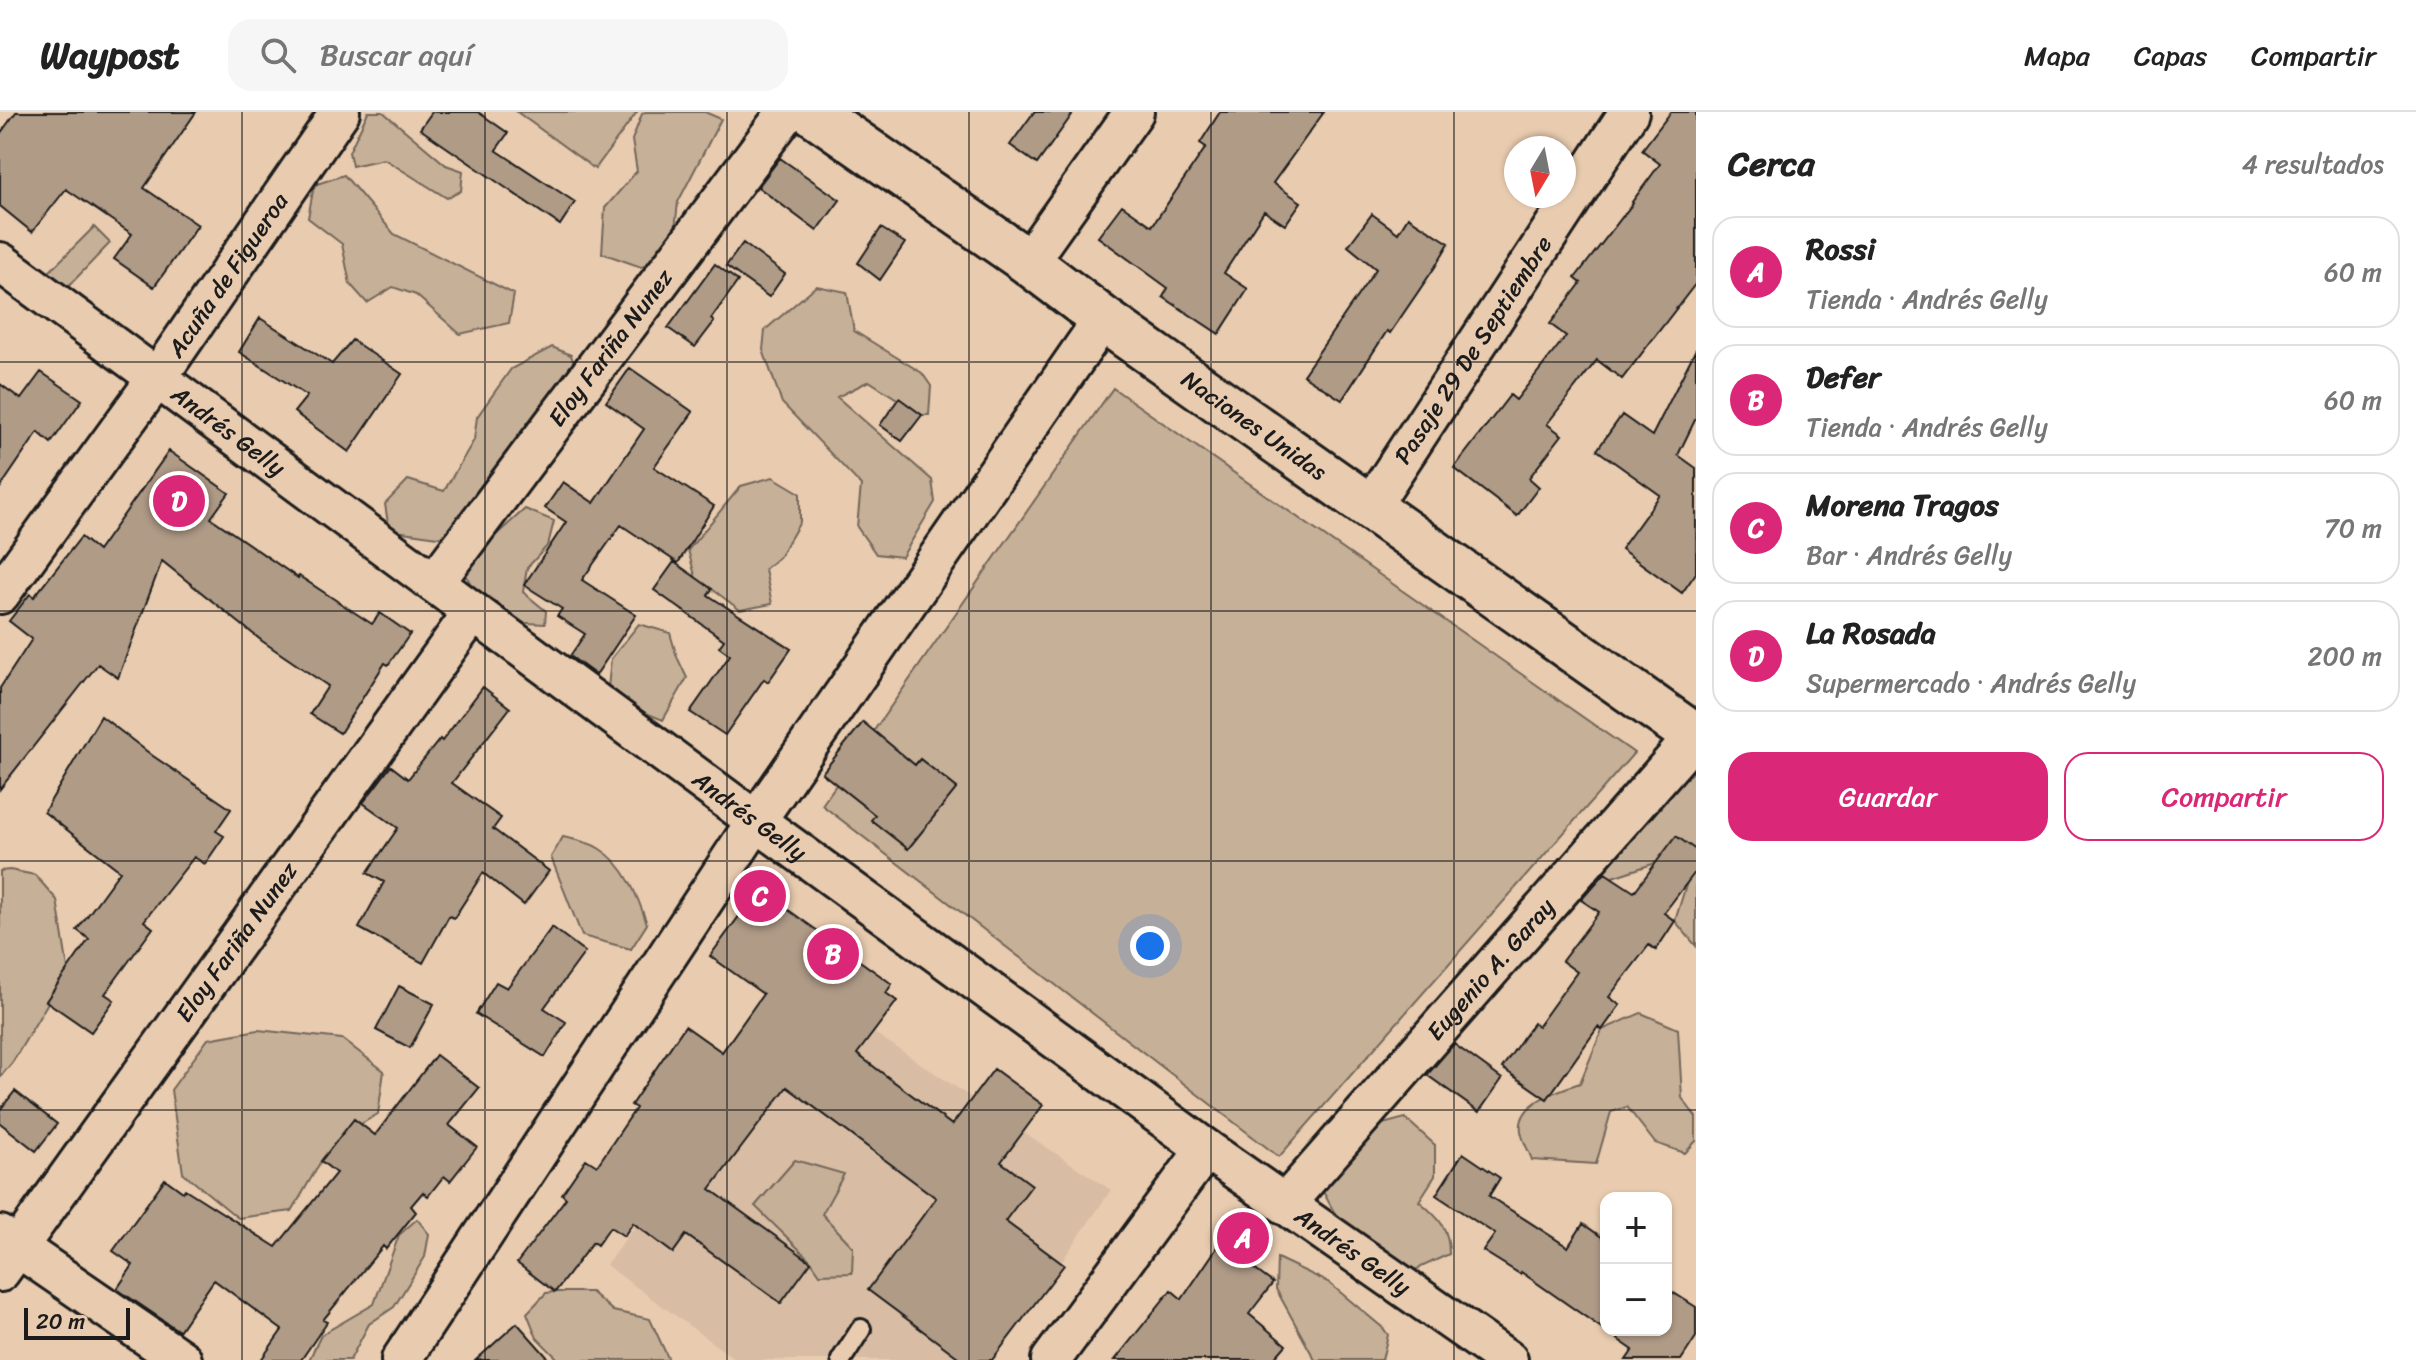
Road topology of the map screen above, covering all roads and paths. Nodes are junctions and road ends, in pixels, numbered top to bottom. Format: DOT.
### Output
graph roads {
  1 [pos="340,112"];
  2 [pos="787,112"];
  3 [pos="812,112"];
  4 [pos="1134,112"];
  5 [pos="1629,112"];
  6 [pos="0,262"];
  7 [pos="1028,262"];
  8 [pos="1103,319"];
  9 [pos="157,378"];
  10 [pos="1370,507"];
  11 [pos="434,583"];
  12 [pos="0,594"];
  13 [pos="473,612"];
  14 [pos="1696,736"];
  15 [pos="756,821"];
  16 [pos="1206,1149"];
  17 [pos="1285,1204"];
  18 [pos="6,1251"];
  19 [pos="861,1329"];
  20 [pos="182,1360"];
  21 [pos="401,1360"];
  22 [pos="841,1360"];
  23 [pos="1051,1360"];
  24 [pos="1508,1360"];
  1 -- 9 [label="street, Acuña de Figueroa"];
  2 -- 11 [label="street, Eloy Fariña Nunez"];
  3 -- 7 [label="street, Naciones Unidas"];
  4 -- 7 [label="street"];
  5 -- 10 [label="street, Pasaje 29 De Septiembre"];
  6 -- 9 [label="street, Andrés Gelly"];
  7 -- 8 [label="street, Naciones Unidas"];
  8 -- 10 [label="street, Naciones Unidas"];
  8 -- 15 [label="street"];
  9 -- 11 [label="street, Andrés Gelly"];
  9 -- 12 [label="street, Acuña de Figueroa"];
  10 -- 14 [label="street, Naciones Unidas"];
  11 -- 13 [label="street, Andrés Gelly"];
  13 -- 15 [label="street, Andrés Gelly"];
  13 -- 18 [label="street, Eloy Fariña Nunez"];
  14 -- 17 [label="street, Eugenio A. Garay"];
  15 -- 16 [label="street, Andrés Gelly"];
  15 -- 21 [label="street"];
  16 -- 17 [label="street, Andrés Gelly"];
  16 -- 23 [label="street"];
  17 -- 24 [label="street, Andrés Gelly"];
  18 -- 20 [label="street"];
  19 -- 22 [label="lane"];
}
